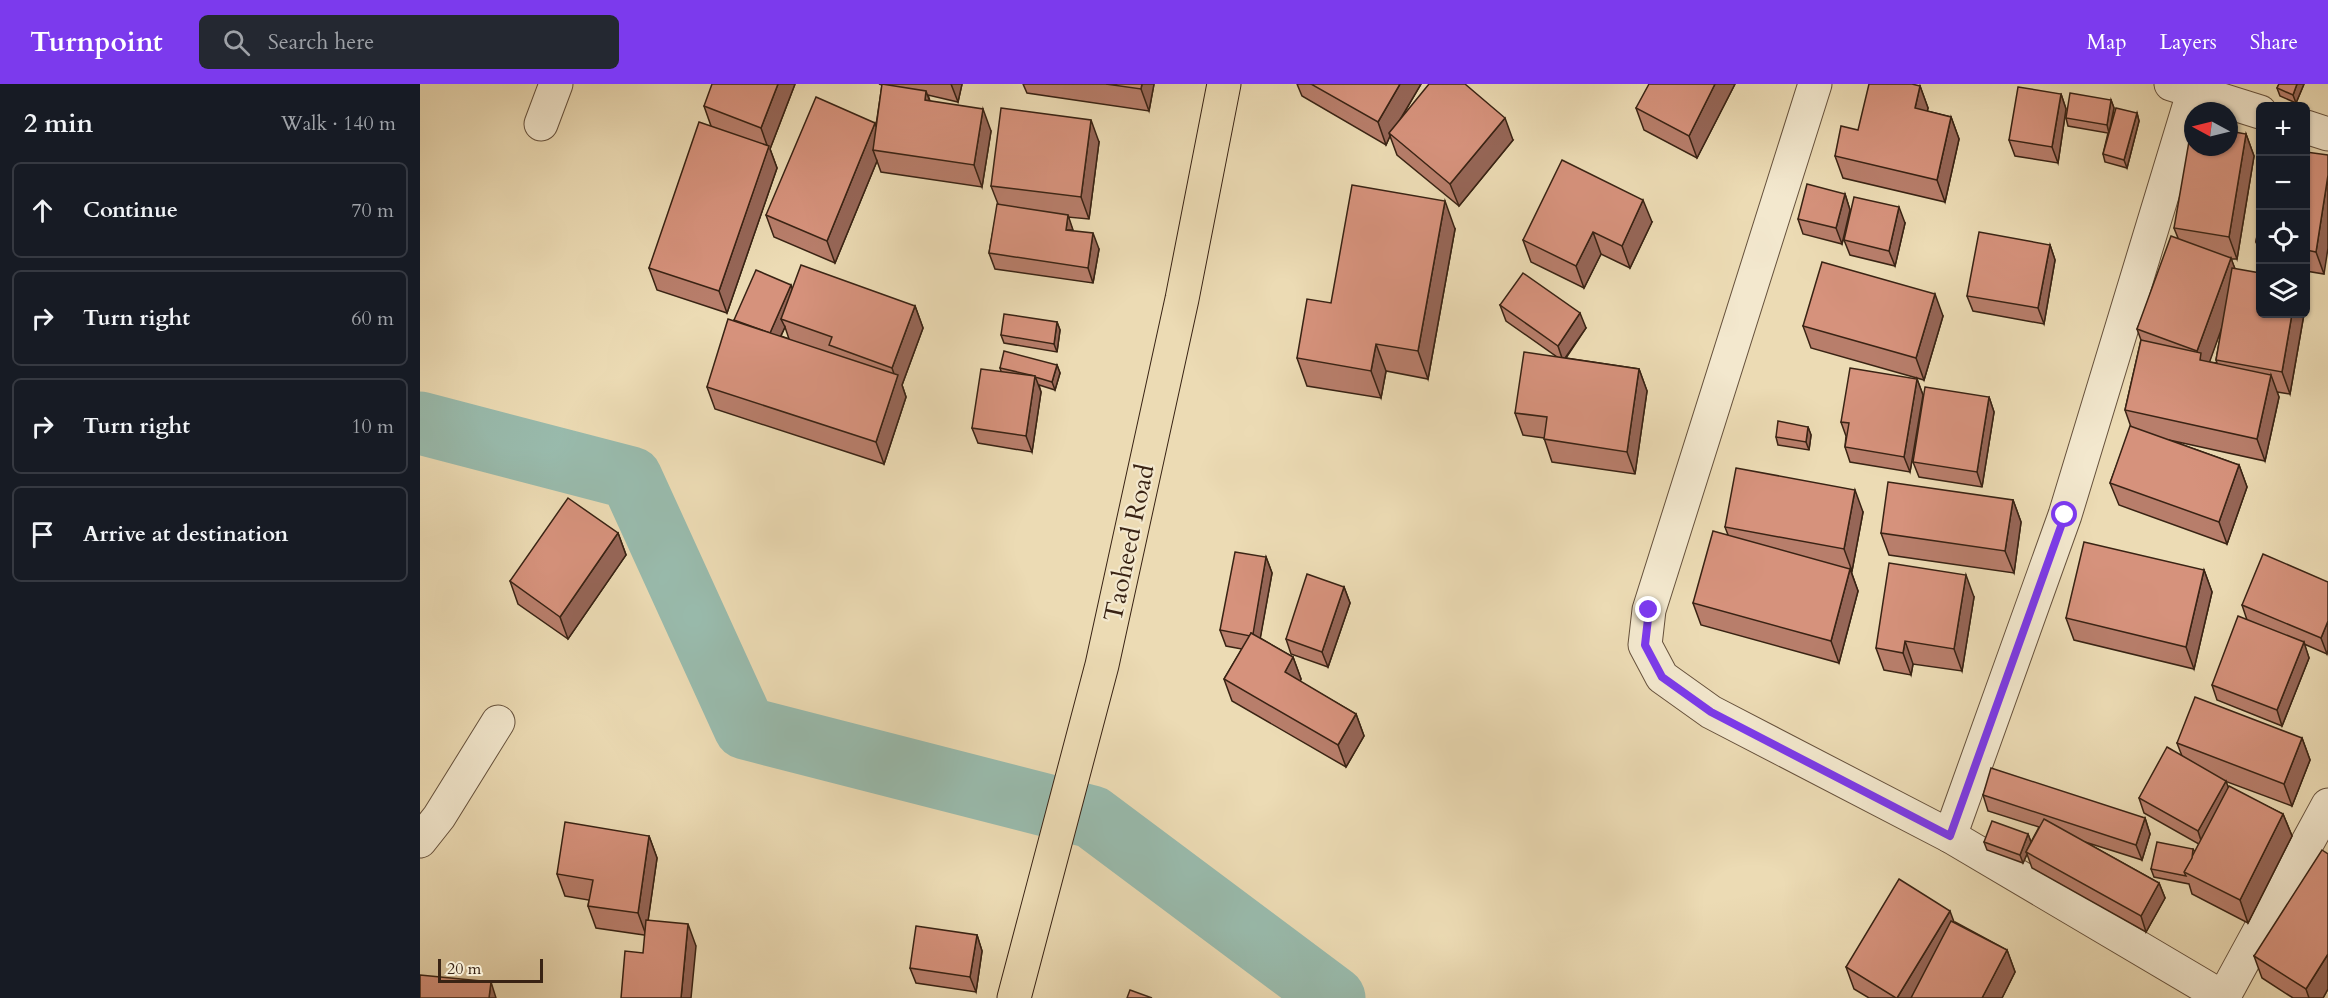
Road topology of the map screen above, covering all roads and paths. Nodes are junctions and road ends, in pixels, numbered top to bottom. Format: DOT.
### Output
graph roads {
  1 [pos="556,84"];
  2 [pos="1224,84"];
  3 [pos="1815,84"];
  4 [pos="2182,87"];
  5 [pos="2256,111"];
  6 [pos="541,124"];
  7 [pos="2310,128"];
  8 [pos="2328,134"];
  9 [pos="498,722"];
  10 [pos="2328,805"];
  11 [pos="1950,836"];
  12 [pos="420,841"];
  13 [pos="1015,993"];
  14 [pos="2224,998"];
  1 -- 6 [label="street"];
  2 -- 13 [label="main road, Taoheed Road"];
  3 -- 11 [label="street"];
  4 -- 5 [label="street"];
  4 -- 11 [label="street"];
  7 -- 8 [label="street"];
  9 -- 12 [label="street"];
  10 -- 14 [label="street"];
  11 -- 14 [label="street"];
}
